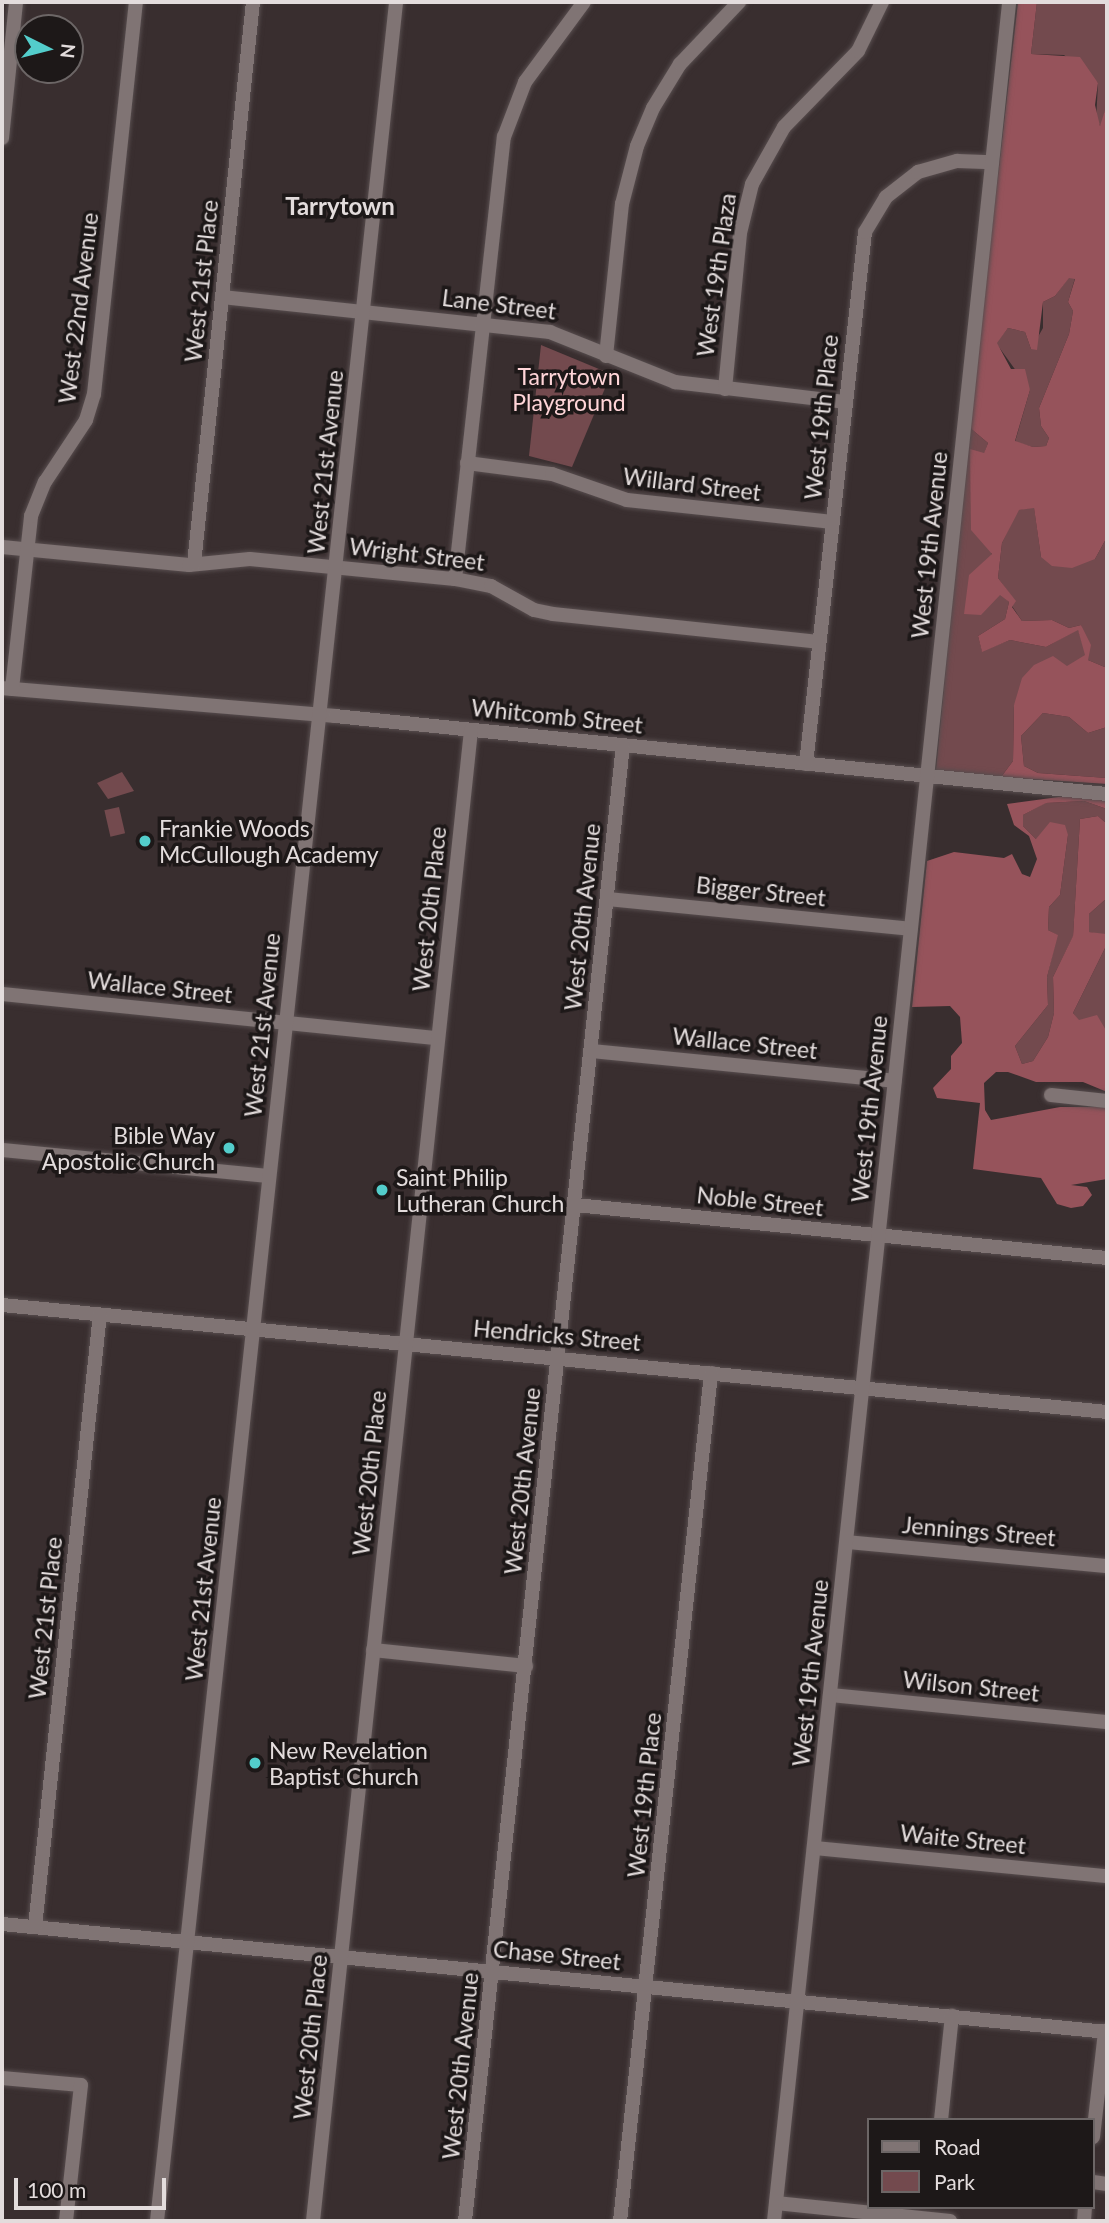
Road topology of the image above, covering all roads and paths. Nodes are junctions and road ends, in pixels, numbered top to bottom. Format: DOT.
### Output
graph roads {
  1 [pos="16,2"];
  2 [pos="136,2"];
  3 [pos="253,2"];
  4 [pos="396,2"];
  5 [pos="583,2"];
  6 [pos="739,2"];
  7 [pos="883,2"];
  8 [pos="1009,2"];
  9 [pos="2,138"];
  10 [pos="992,162"];
  11 [pos="222,297"];
  12 [pos="363,312"];
  13 [pos="483,324"];
  14 [pos="606,356"];
  15 [pos="724,389"];
  16 [pos="844,402"];
  17 [pos="467,463"];
  18 [pos="833,522"];
  19 [pos="2,547"];
  20 [pos="26,549"];
  21 [pos="194,564"];
  22 [pos="337,567"];
  23 [pos="455,579"];
  24 [pos="819,642"];
  25 [pos="7,688"];
  26 [pos="320,716"];
  27 [pos="471,730"];
  28 [pos="623,746"];
  29 [pos="806,764"];
  30 [pos="927,776"];
  31 [pos="1107,794"];
  32 [pos="607,899"];
  33 [pos="911,929"];
  34 [pos="2,994"];
  35 [pos="286,1022"];
  36 [pos="438,1038"];
  37 [pos="591,1051"];
  38 [pos="895,1081"];
  39 [pos="1051,1095"];
  40 [pos="1107,1101"];
  41 [pos="2,1150"];
  42 [pos="269,1177"];
  43 [pos="575,1205"];
  44 [pos="879,1235"];
  45 [pos="1107,1258"];
  46 [pos="2,1305"];
  47 [pos="100,1314"];
  48 [pos="253,1329"];
  49 [pos="406,1343"];
  50 [pos="558,1358"];
  51 [pos="711,1373"];
  52 [pos="863,1388"];
  53 [pos="1107,1412"];
  54 [pos="847,1542"];
  55 [pos="1107,1566"];
  56 [pos="373,1650"];
  57 [pos="526,1665"];
  58 [pos="830,1695"];
  59 [pos="1107,1722"];
  60 [pos="814,1848"];
  61 [pos="1107,1876"];
  62 [pos="2,1924"];
  63 [pos="35,1927"];
  64 [pos="188,1941"];
  65 [pos="342,1956"];
  66 [pos="494,1971"];
  67 [pos="647,1986"];
  68 [pos="798,2001"];
  69 [pos="952,2016"];
  70 [pos="1106,2031"];
  71 [pos="2,2078"];
  72 [pos="941,2118"];
  73 [pos="1095,2121"];
  74 [pos="776,2203"];
  75 [pos="867,2209"];
  76 [pos="869,2209"];
  77 [pos="931,2213"];
  78 [pos="66,2221"];
  79 [pos="157,2221"];
  80 [pos="313,2221"];
  81 [pos="465,2221"];
  82 [pos="620,2221"];
  83 [pos="774,2221"];
  84 [pos="950,2221"];
  1 -- 9 [label="street"];
  2 -- 20 [label="street, West 22nd Avenue"];
  3 -- 11 [label="street, West 21st Place"];
  4 -- 12 [label="street, West 21st Avenue"];
  5 -- 13 [label="street"];
  6 -- 14 [label="street"];
  7 -- 15 [label="street, West 19th Plaza"];
  8 -- 10 [label="street, West 19th Avenue"];
  10 -- 16 [label="street, West 19th Place"];
  10 -- 30 [label="street, West 19th Avenue"];
  11 -- 12 [label="street, Lane Street"];
  11 -- 21 [label="street, West 21st Place"];
  12 -- 13 [label="street, Lane Street"];
  12 -- 22 [label="street, West 21st Avenue"];
  13 -- 14 [label="street, Lane Street"];
  13 -- 17 [label="street"];
  14 -- 15 [label="street, Lane Street"];
  15 -- 16 [label="street, Lane Street"];
  16 -- 18 [label="street, West 19th Place"];
  17 -- 18 [label="street, Willard Street"];
  17 -- 23 [label="street"];
  18 -- 24 [label="street, West 19th Place"];
  19 -- 20 [label="street, Wright Street"];
  20 -- 21 [label="street, Wright Street"];
  20 -- 25 [label="street, West 22nd Avenue"];
  21 -- 22 [label="street, Wright Street"];
  22 -- 23 [label="street, Wright Street"];
  22 -- 26 [label="street, West 21st Avenue"];
  23 -- 24 [label="street, Wright Street"];
  24 -- 29 [label="street, West 19th Place"];
  25 -- 26 [label="street, Whitcomb Street"];
  26 -- 27 [label="street, Whitcomb Street"];
  26 -- 35 [label="street, West 21st Avenue"];
  27 -- 28 [label="street, Whitcomb Street"];
  27 -- 36 [label="street, West 20th Place"];
  28 -- 29 [label="street, Whitcomb Street"];
  28 -- 32 [label="street, West 20th Avenue"];
  29 -- 30 [label="street, Whitcomb Street"];
  30 -- 31 [label="street, Whitcomb Street"];
  30 -- 33 [label="street, West 19th Avenue"];
  32 -- 33 [label="street, Bigger Street"];
  32 -- 37 [label="street, West 20th Avenue"];
  33 -- 38 [label="street, West 19th Avenue"];
  34 -- 35 [label="street, Wallace Street"];
  35 -- 36 [label="street, Wallace Street"];
  35 -- 42 [label="street, West 21st Avenue"];
  36 -- 49 [label="street, West 20th Place"];
  37 -- 38 [label="street, Wallace Street"];
  37 -- 43 [label="street, West 20th Avenue"];
  38 -- 44 [label="street, West 19th Avenue"];
  39 -- 40 [label="street"];
  41 -- 42 [label="street"];
  42 -- 48 [label="street, West 21st Avenue"];
  43 -- 44 [label="street, Noble Street"];
  43 -- 50 [label="street, West 20th Avenue"];
  44 -- 45 [label="street, Noble Street"];
  44 -- 52 [label="street, West 19th Avenue"];
  46 -- 47 [label="street, Hendricks Street"];
  47 -- 48 [label="street, Hendricks Street"];
  47 -- 63 [label="street, West 21st Place"];
  48 -- 49 [label="street, Hendricks Street"];
  48 -- 64 [label="street, West 21st Avenue"];
  49 -- 50 [label="street, Hendricks Street"];
  49 -- 56 [label="street, West 20th Place"];
  50 -- 51 [label="street, Hendricks Street"];
  50 -- 57 [label="street, West 20th Avenue"];
  51 -- 52 [label="street, Hendricks Street"];
  51 -- 67 [label="street, West 19th Place"];
  52 -- 53 [label="street, Hendricks Street"];
  52 -- 54 [label="street, West 19th Avenue"];
  54 -- 55 [label="street, Jennings Street"];
  54 -- 58 [label="street, West 19th Avenue"];
  56 -- 57 [label="street"];
  56 -- 65 [label="street, West 20th Place"];
  57 -- 66 [label="street, West 20th Avenue"];
  58 -- 59 [label="street, Wilson Street"];
  58 -- 60 [label="street, West 19th Avenue"];
  60 -- 61 [label="street, Waite Street"];
  60 -- 68 [label="street, West 19th Avenue"];
  62 -- 63 [label="street, Chase Street"];
  63 -- 64 [label="street, Chase Street"];
  64 -- 65 [label="street, Chase Street"];
  64 -- 79 [label="street, West 21st Avenue"];
  65 -- 66 [label="street, Chase Street"];
  65 -- 80 [label="street, West 20th Place"];
  66 -- 67 [label="street, Chase Street"];
  66 -- 81 [label="street, West 20th Avenue"];
  67 -- 68 [label="street, Chase Street"];
  67 -- 82 [label="street, West 19th Place"];
  68 -- 69 [label="street, Chase Street"];
  68 -- 74 [label="street, West 19th Avenue"];
  69 -- 70 [label="street, Chase Street"];
  69 -- 72 [label="street"];
  70 -- 73 [label="street"];
  71 -- 78 [label="street"];
  74 -- 75 [label="street"];
  74 -- 83 [label="street, West 19th Avenue"];
  76 -- 77 [label="street"];
  77 -- 84 [label="street"];
}
